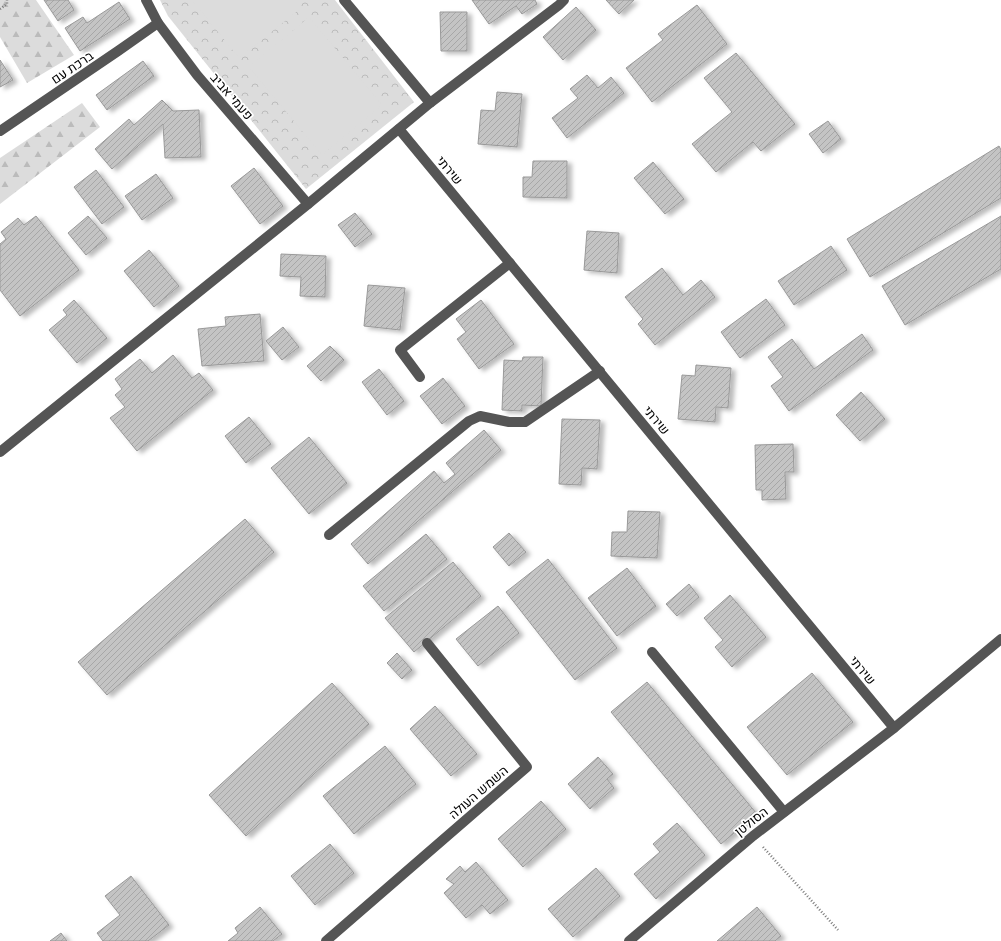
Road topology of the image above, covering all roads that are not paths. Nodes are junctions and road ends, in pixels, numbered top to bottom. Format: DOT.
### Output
graph roads {
  1 [pos="146,0"];
  2 [pos="344,0"];
  3 [pos="564,0"];
  4 [pos="158,23"];
  5 [pos="430,103"];
  6 [pos="399,129"];
  7 [pos="0,130"];
  8 [pos="308,204"];
  9 [pos="510,263"];
  10 [pos="600,372"];
  11 [pos="420,377"];
  12 [pos="0,452"];
  13 [pos="329,534"];
  14 [pos="1001,639"];
  15 [pos="427,643"];
  16 [pos="652,652"];
  17 [pos="894,728"];
  18 [pos="784,812"];
  19 [pos="326,941"];
  20 [pos="629,941"];
  1 -- 4 [label="street, פעמי אביב"];
  2 -- 5 [label="street"];
  3 -- 5 [label="street"];
  4 -- 7 [label="street, ברכת עם"];
  4 -- 8 [label="street, פעמי אביב"];
  5 -- 6 [label="street"];
  6 -- 8 [label="street"];
  6 -- 9 [label="street, שירתי"];
  8 -- 12 [label="street"];
  9 -- 10 [label="street, שירתי"];
  9 -- 11 [label="street"];
  10 -- 13 [label="street"];
  10 -- 17 [label="street, שירתי"];
  14 -- 17 [label="street, הסולטן"];
  15 -- 19 [label="street, השמש העולה"];
  16 -- 18 [label="street"];
  17 -- 18 [label="street, הסולטן"];
  18 -- 20 [label="street, הסולטן"];
}
